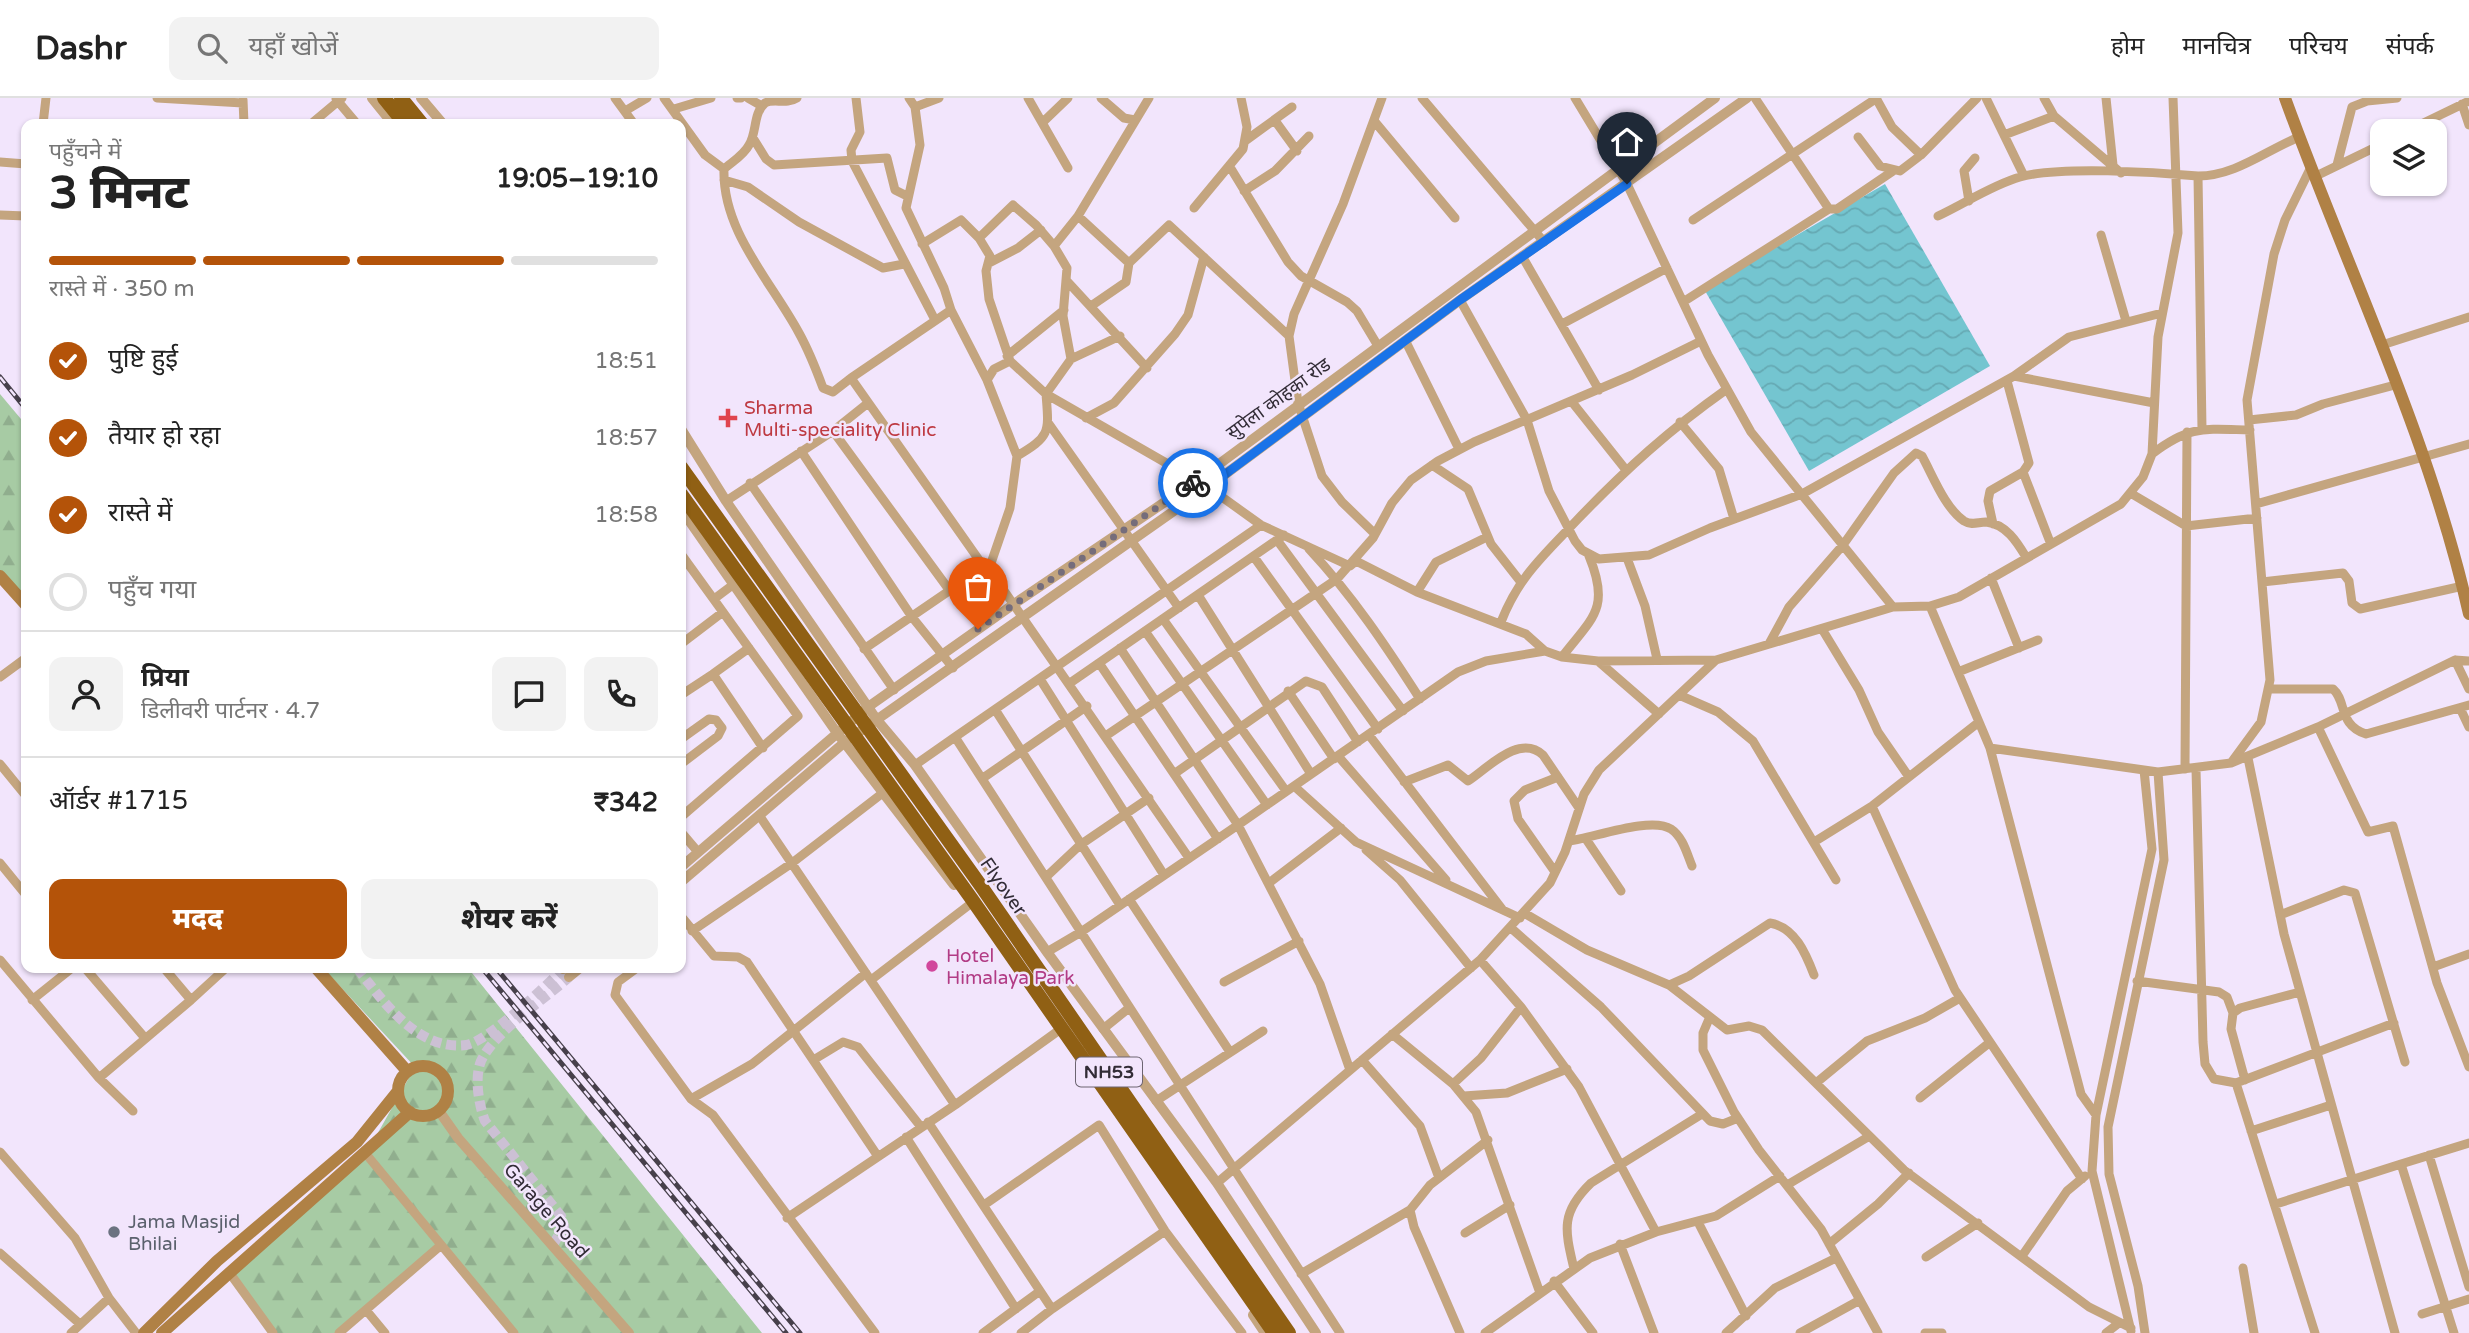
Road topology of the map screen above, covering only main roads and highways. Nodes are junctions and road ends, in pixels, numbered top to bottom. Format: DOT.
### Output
graph roads {
  1 [pos="384,98"];
  2 [pos="401,98"];
  3 [pos="2285,98"];
  4 [pos="401,119"];
  5 [pos="418,119"];
  6 [pos="686,474"];
  7 [pos="686,501"];
  8 [pos="0,576"];
  9 [pos="21,599"];
  10 [pos="2469,614"];
  11 [pos="320,973"];
  12 [pos="407,1071"];
  13 [pos="397,1091"];
  14 [pos="410,1112"];
  15 [pos="144,1333"];
  16 [pos="162,1333"];
  17 [pos="1273,1333"];
  18 [pos="1289,1333"];
  1 -- 4 [label="highway"];
  2 -- 5 [label="highway"];
  3 -- 10 [label="main road"];
  6 -- 18 [label="highway, Flyover / NH53"];
  7 -- 17 [label="highway, Flyover / NH53"];
  8 -- 9 [label="main road"];
  11 -- 12 [label="main road"];
  12 -- 13 [label="main road"];
  12 -- 14 [label="main road"];
  13 -- 14 [label="main road"];
  13 -- 15 [label="main road"];
  14 -- 16 [label="main road"];
}
